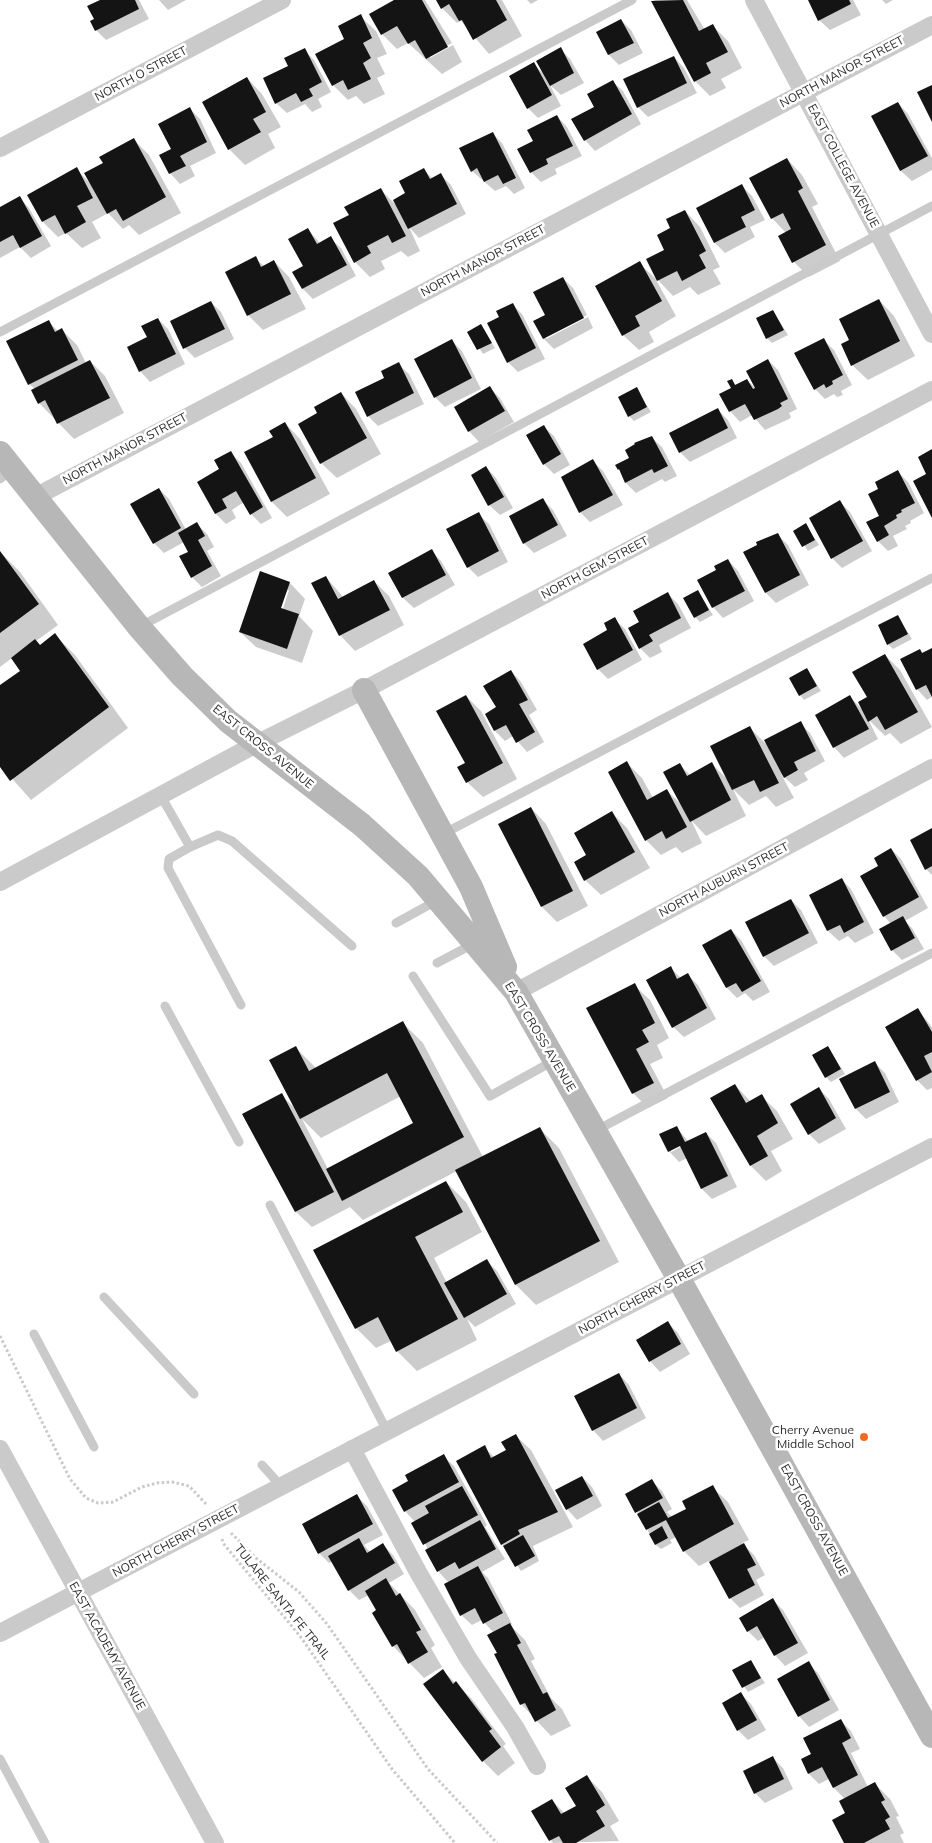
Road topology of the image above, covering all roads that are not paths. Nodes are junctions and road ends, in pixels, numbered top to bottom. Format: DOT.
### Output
graph roads {
  1 [pos="282,0"];
  2 [pos="632,0"];
  3 [pos="754,0"];
  4 [pos="932,25"];
  5 [pos="804,92"];
  6 [pos="0,148"];
  7 [pos="932,206"];
  8 [pos="879,234"];
  9 [pos="0,332"];
  10 [pos="932,334"];
  11 [pos="932,390"];
  12 [pos="4,467"];
  13 [pos="35,497"];
  14 [pos="932,578"];
  15 [pos="139,627"];
  16 [pos="364,690"];
  17 [pos="256,744"];
  18 [pos="932,768"];
  19 [pos="161,796"];
  20 [pos="442,834"];
  21 [pos="190,847"];
  22 [pos="0,882"];
  23 [pos="438,899"];
  24 [pos="396,923"];
  25 [pos="476,942"];
  26 [pos="352,946"];
  27 [pos="932,953"];
  28 [pos="436,963"];
  29 [pos="414,976"];
  30 [pos="516,992"];
  31 [pos="241,1005"];
  32 [pos="165,1006"];
  33 [pos="555,1060"];
  34 [pos="595,1131"];
  35 [pos="240,1142"];
  36 [pos="932,1147"];
  37 [pos="270,1205"];
  38 [pos="679,1279"];
  39 [pos="104,1297"];
  40 [pos="34,1334"];
  41 [pos="194,1394"];
  42 [pos="387,1431"];
  43 [pos="94,1447"];
  44 [pos="0,1449"];
  45 [pos="352,1449"];
  46 [pos="262,1465"];
  47 [pos="281,1486"];
  48 [pos="78,1592"];
  49 [pos="0,1633"];
  50 [pos="932,1736"];
  51 [pos="0,1759"];
  52 [pos="537,1766"];
  53 [pos="45,1843"];
  54 [pos="215,1843"];
  1 -- 6 [label="street, NORTH O STREET"];
  2 -- 9 [label="lane"];
  3 -- 5 [label="street, EAST COLLEGE AVENUE"];
  4 -- 5 [label="street, NORTH MANOR STREET"];
  5 -- 8 [label="street, EAST COLLEGE AVENUE"];
  5 -- 13 [label="street, NORTH MANOR STREET"];
  7 -- 8 [label="lane"];
  8 -- 10 [label="street, EAST COLLEGE AVENUE"];
  8 -- 15 [label="lane"];
  11 -- 16 [label="street, NORTH GEM STREET"];
  12 -- 13 [label="street, EAST CROSS AVENUE"];
  13 -- 15 [label="street, EAST CROSS AVENUE"];
  14 -- 20 [label="lane"];
  15 -- 17 [label="street, EAST CROSS AVENUE"];
  16 -- 17 [label="street, NORTH GEM STREET"];
  16 -- 20 [label="street"];
  17 -- 19 [label="street, NORTH GEM STREET"];
  17 -- 23 [label="street, EAST CROSS AVENUE"];
  18 -- 30 [label="street, NORTH AUBURN STREET"];
  19 -- 21 [label="lane"];
  19 -- 22 [label="street, NORTH GEM STREET"];
  20 -- 30 [label="street"];
  21 -- 26 [label="lane"];
  21 -- 31 [label="lane"];
  23 -- 24 [label="lane"];
  23 -- 25 [label="street, EAST CROSS AVENUE"];
  25 -- 28 [label="lane"];
  25 -- 30 [label="street, EAST CROSS AVENUE"];
  27 -- 34 [label="lane"];
  29 -- 33 [label="lane"];
  30 -- 33 [label="street, EAST CROSS AVENUE"];
  32 -- 35 [label="lane"];
  33 -- 34 [label="street, EAST CROSS AVENUE"];
  34 -- 38 [label="street, EAST CROSS AVENUE"];
  36 -- 38 [label="street, NORTH CHERRY STREET"];
  37 -- 42 [label="lane"];
  38 -- 42 [label="street, NORTH CHERRY STREET"];
  38 -- 50 [label="street, EAST CROSS AVENUE"];
  39 -- 41 [label="lane"];
  40 -- 43 [label="lane"];
  42 -- 45 [label="street, NORTH CHERRY STREET"];
  44 -- 48 [label="street, EAST ACADEMY AVENUE"];
  45 -- 47 [label="street, NORTH CHERRY STREET"];
  45 -- 52 [label="street"];
  46 -- 47 [label="lane"];
  47 -- 48 [label="street, NORTH CHERRY STREET"];
  48 -- 49 [label="street, NORTH CHERRY STREET"];
  48 -- 54 [label="street, EAST ACADEMY AVENUE"];
  51 -- 53 [label="lane"];
}
